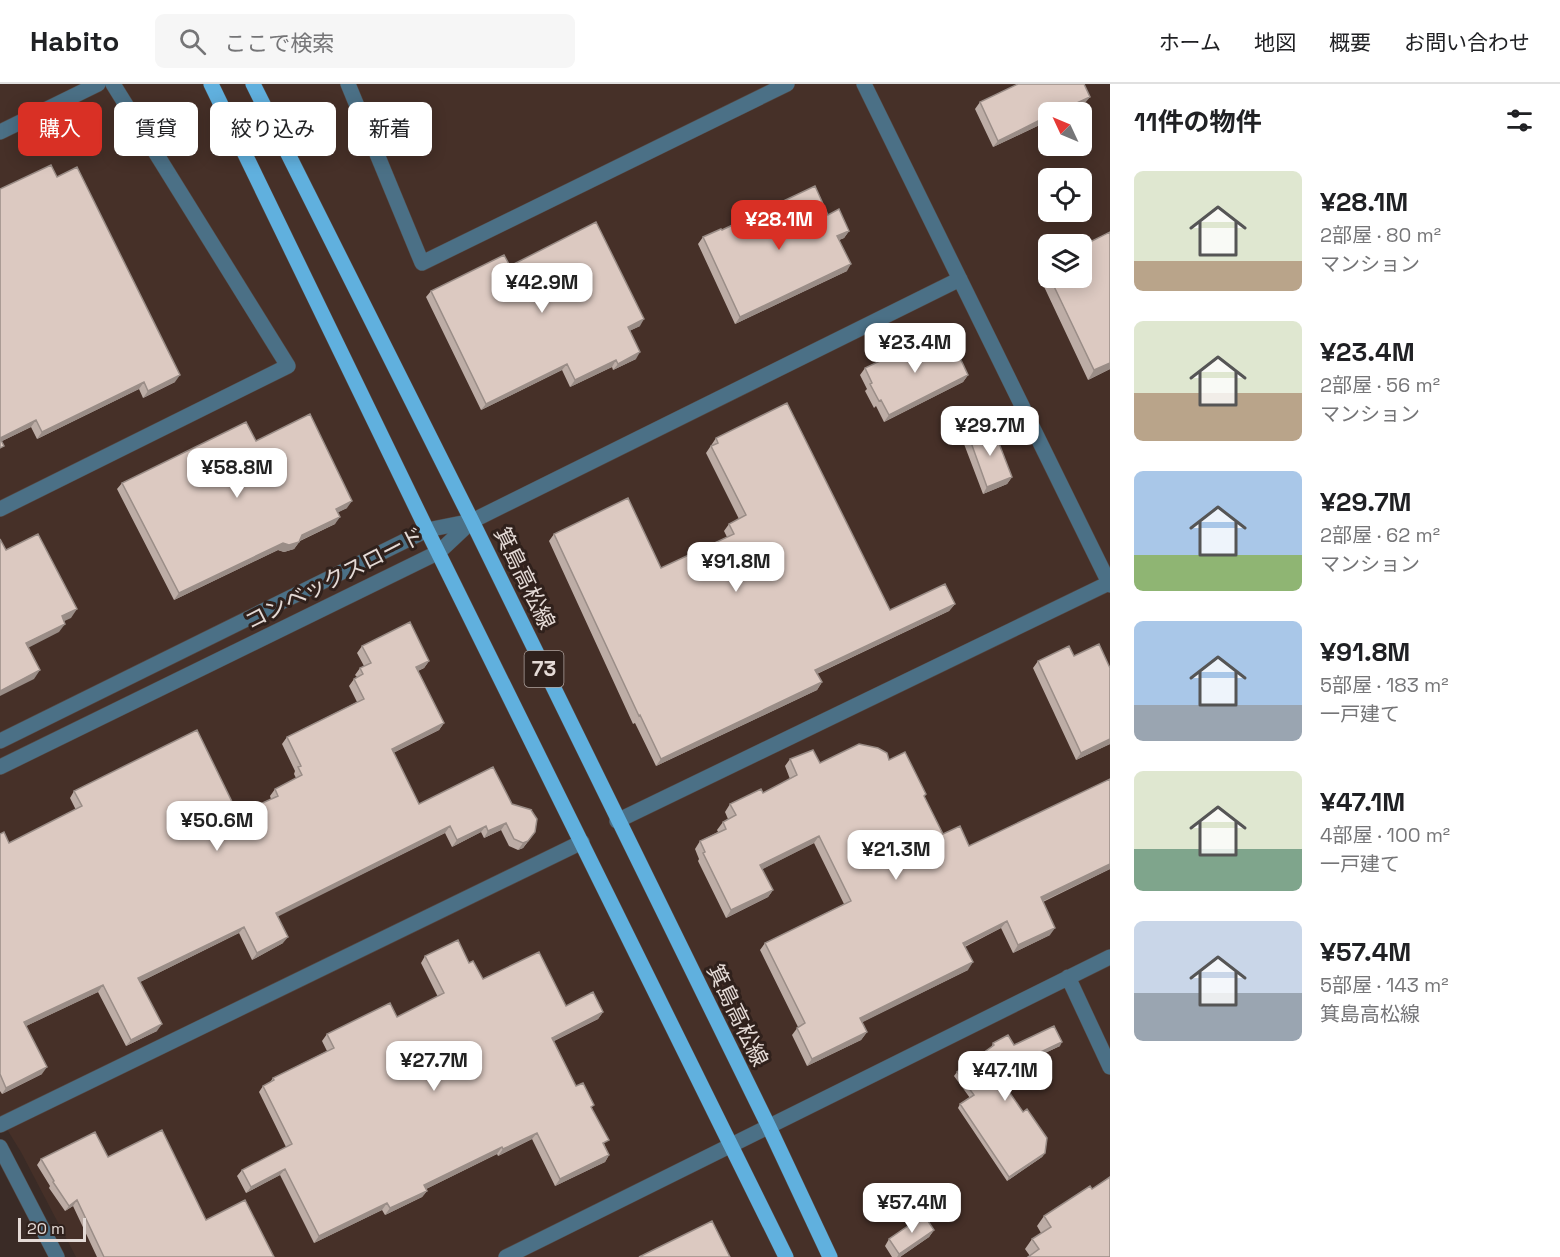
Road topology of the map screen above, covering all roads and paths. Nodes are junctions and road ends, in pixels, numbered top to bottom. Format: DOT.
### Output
graph roads {
  1 [pos="98,84"];
  2 [pos="113,84"];
  3 [pos="211,84"];
  4 [pos="253,84"];
  5 [pos="348,84"];
  6 [pos="787,84"];
  7 [pos="864,84"];
  8 [pos="0,132"];
  9 [pos="960,279"];
  10 [pos="0,509"];
  11 [pos="472,521"];
  12 [pos="428,530"];
  13 [pos="439,552"];
  14 [pos="1110,584"];
  15 [pos="0,741"];
  16 [pos="0,767"];
  17 [pos="618,821"];
  18 [pos="582,842"];
  19 [pos="1110,957"];
  20 [pos="1068,977"];
  21 [pos="1110,1067"];
  22 [pos="0,1125"];
  23 [pos="769,1127"];
  24 [pos="731,1145"];
  25 [pos="0,1147"];
  26 [pos="57,1257"];
  27 [pos="506,1257"];
  28 [pos="786,1257"];
  29 [pos="830,1257"];
  1 -- 8 [label="street"];
  2 -- 10 [label="street"];
  3 -- 12 [label="main road, 73"];
  4 -- 11 [label="main road, 箕島高松線 / 73"];
  5 -- 6 [label="street"];
  7 -- 9 [label="street"];
  9 -- 11 [label="street"];
  9 -- 14 [label="street"];
  11 -- 12 [label="street, コンベックスロード"];
  11 -- 13 [label="street, コンベックスロード"];
  11 -- 17 [label="main road, 箕島高松線 / 73"];
  12 -- 13 [label="main road, 73"];
  12 -- 15 [label="street, コンベックスロード"];
  13 -- 16 [label="street, コンベックスロード"];
  13 -- 18 [label="main road, 73"];
  14 -- 17 [label="street"];
  17 -- 23 [label="main road, 箕島高松線 / 73"];
  18 -- 22 [label="street"];
  18 -- 24 [label="main road, 73"];
  19 -- 20 [label="street"];
  20 -- 21 [label="street"];
  20 -- 23 [label="street"];
  23 -- 24 [label="street"];
  23 -- 29 [label="main road, 箕島高松線 / 73"];
  24 -- 27 [label="street"];
  24 -- 28 [label="main road, 73"];
  25 -- 26 [label="street"];
}
